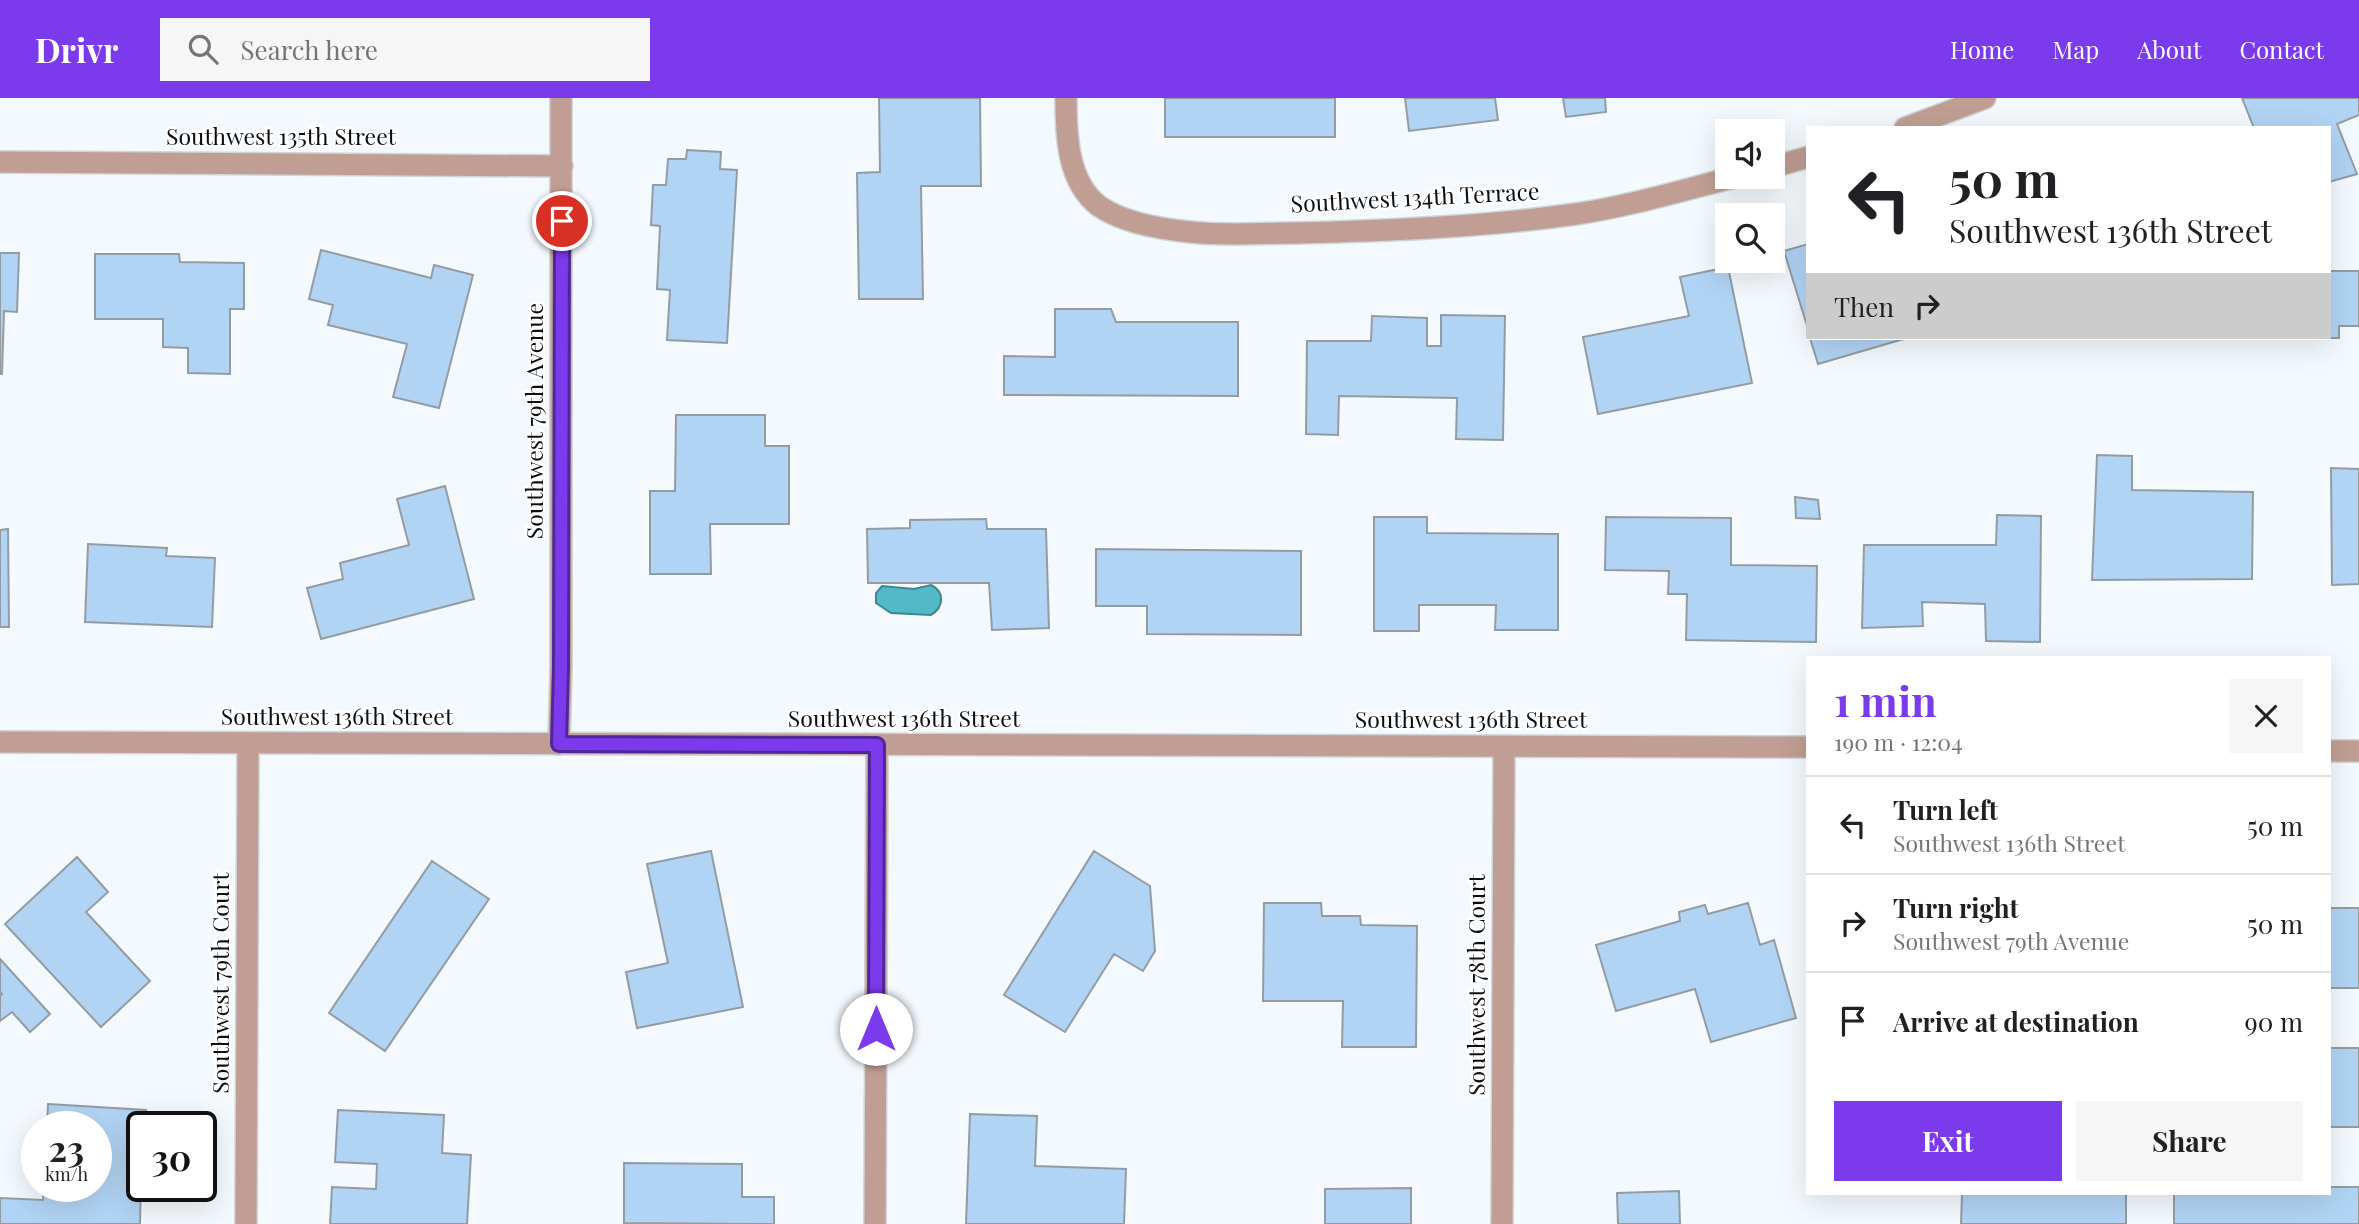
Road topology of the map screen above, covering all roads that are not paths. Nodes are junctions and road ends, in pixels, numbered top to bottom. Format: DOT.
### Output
graph roads {
  1 [pos="561,98"];
  2 [pos="1066,98"];
  3 [pos="1985,98"];
  4 [pos="1910,126"];
  5 [pos="1806,158"];
  6 [pos="0,162"];
  7 [pos="1785,164"];
  8 [pos="562,166"];
  9 [pos="1715,182"];
  10 [pos="0,741"];
  11 [pos="248,743"];
  12 [pos="559,744"];
  13 [pos="877,745"];
  14 [pos="1504,747"];
  15 [pos="1806,747"];
  16 [pos="2331,751"];
  17 [pos="2359,751"];
  18 [pos="246,1224"];
  19 [pos="875,1224"];
  20 [pos="1502,1224"];
  1 -- 8 [label="street, Southwest 79th Avenue"];
  2 -- 9 [label="street, Southwest 134th Terrace"];
  3 -- 4 [label="street"];
  5 -- 7 [label="street"];
  6 -- 8 [label="street, Southwest 135th Street"];
  8 -- 12 [label="street, Southwest 79th Avenue"];
  10 -- 11 [label="street, Southwest 136th Street"];
  11 -- 12 [label="street, Southwest 136th Street"];
  11 -- 18 [label="street, Southwest 79th Court"];
  12 -- 13 [label="street, Southwest 136th Street"];
  13 -- 14 [label="street, Southwest 136th Street"];
  13 -- 19 [label="street"];
  14 -- 15 [label="street, Southwest 136th Street"];
  14 -- 20 [label="street, Southwest 78th Court"];
  16 -- 17 [label="street"];
}
